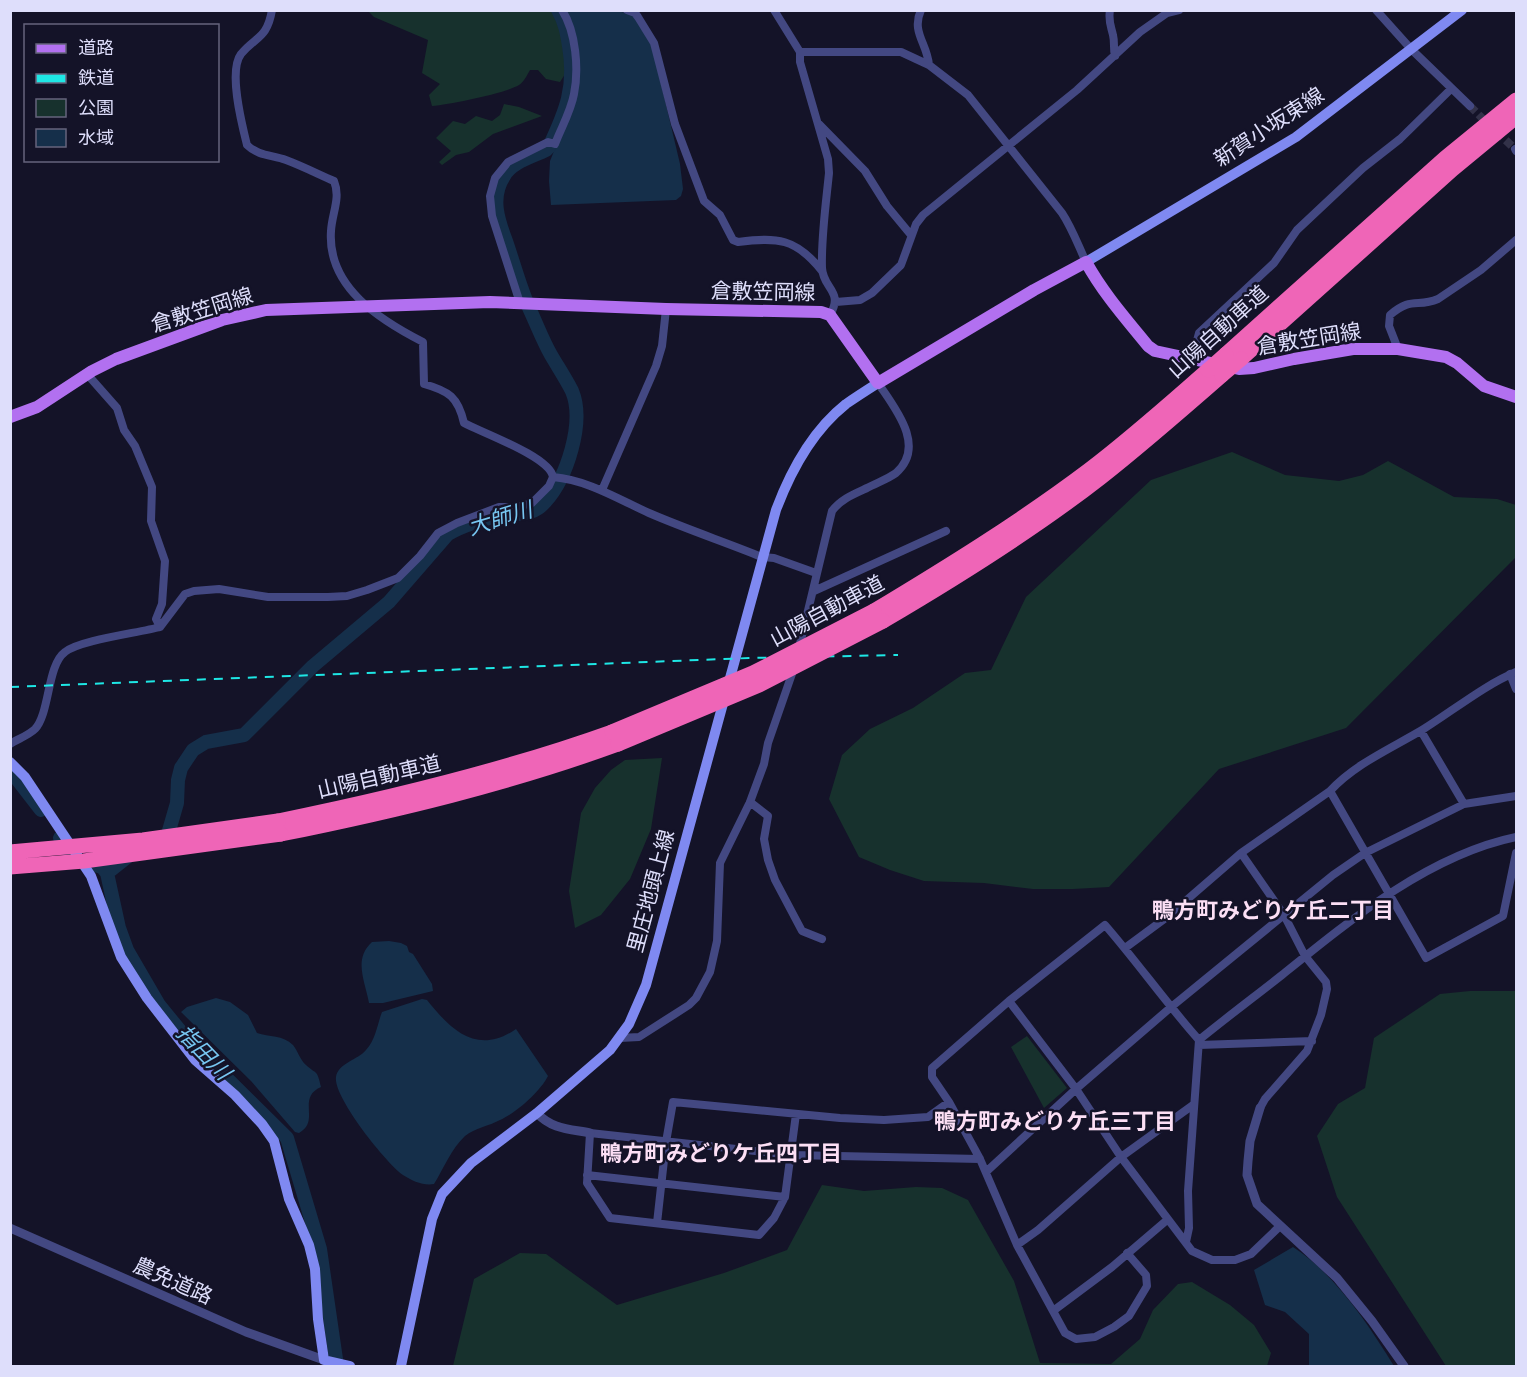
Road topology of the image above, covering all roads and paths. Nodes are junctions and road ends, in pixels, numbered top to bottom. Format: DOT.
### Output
graph roads {
  1 [pos="272,10"];
  2 [pos="562,10"];
  3 [pos="627,10"];
  4 [pos="774,10"];
  5 [pos="921,10"];
  6 [pos="1110,10"];
  7 [pos="1179,10"];
  8 [pos="1376,10"];
  9 [pos="1462,10"];
  10 [pos="1411,49"];
  11 [pos="800,52"];
  12 [pos="1115,56"];
  13 [pos="929,65"];
  14 [pos="1451,89"];
  15 [pos="1516,100"];
  16 [pos="1470,106"];
  17 [pos="1516,117"];
  18 [pos="817,122"];
  19 [pos="1010,146"];
  20 [pos="911,235"];
  21 [pos="1516,240"];
  22 [pos="1086,262"];
  23 [pos="822,271"];
  24 [pos="836,302"];
  25 [pos="525,303"];
  26 [pos="368,307"];
  27 [pos="666,309"];
  28 [pos="830,315"];
  29 [pos="1398,350"];
  30 [pos="1192,358"];
  31 [pos="1215,373"];
  32 [pos="87,374"];
  33 [pos="878,383"];
  34 [pos="1516,397"];
  35 [pos="10,417"];
  36 [pos="557,478"];
  37 [pos="602,490"];
  38 [pos="945,531"];
  39 [pos="762,557"];
  40 [pos="816,573"];
  41 [pos="814,591"];
  42 [pos="160,627"];
  43 [pos="1513,673"];
  44 [pos="1516,689"];
  45 [pos="1420,731"];
  46 [pos="10,744"];
  47 [pos="10,762"];
  48 [pos="1329,791"];
  49 [pos="1516,796"];
  50 [pos="750,802"];
  51 [pos="1464,804"];
  52 [pos="280,827"];
  53 [pos="1516,837"];
  54 [pos="10,852"];
  55 [pos="1241,853"];
  56 [pos="1365,853"];
  57 [pos="1516,853"];
  58 [pos="10,867"];
  59 [pos="1389,894"];
  60 [pos="1284,915"];
  61 [pos="822,939"];
  62 [pos="1125,948"];
  63 [pos="1305,956"];
  64 [pos="1009,1001"];
  65 [pos="1170,1008"];
  66 [pos="620,1038"];
  67 [pos="1312,1041"];
  68 [pos="1199,1043"];
  69 [pos="1076,1089"];
  70 [pos="949,1102"];
  71 [pos="1193,1105"];
  72 [pos="1260,1108"];
  73 [pos="537,1113"];
  74 [pos="796,1114"];
  75 [pos="590,1133"];
  76 [pos="666,1142"];
  77 [pos="791,1155"];
  78 [pos="1121,1157"];
  79 [pos="980,1159"];
  80 [pos="987,1170"];
  81 [pos="587,1175"];
  82 [pos="662,1183"];
  83 [pos="785,1197"];
  84 [pos="1167,1220"];
  85 [pos="657,1223"];
  86 [pos="1280,1226"];
  87 [pos="10,1228"];
  88 [pos="1186,1242"];
  89 [pos="1017,1245"];
  90 [pos="1127,1253"];
  91 [pos="1053,1311"];
  92 [pos="327,1361"];
  93 [pos="346,1366"];
  94 [pos="401,1366"];
  95 [pos="1404,1366"];
  1 -- 26 [label="street"];
  2 -- 25 [label="street"];
  3 -- 23 [label="street"];
  4 -- 11 [label="street"];
  5 -- 13 [label="street"];
  6 -- 12 [label="street"];
  7 -- 12 [label="street"];
  8 -- 10 [label="street"];
  9 -- 10 [label="main road, 新賀小坂東線"];
  10 -- 14 [label="street"];
  10 -- 22 [label="main road, 新賀小坂東線"];
  11 -- 13 [label="street"];
  11 -- 18 [label="street"];
  12 -- 19 [label="street"];
  13 -- 19 [label="street"];
  14 -- 16 [label="street"];
  14 -- 30 [label="street"];
  15 -- 31 [label="highway, 山陽自動車道, bridge"];
  17 -- 31 [label="highway, 山陽自動車道, bridge"];
  18 -- 20 [label="street"];
  18 -- 23 [label="street"];
  19 -- 20 [label="street"];
  19 -- 22 [label="street"];
  20 -- 24 [label="street"];
  21 -- 29 [label="street"];
  22 -- 30 [label="main road, 倉敷笠岡線"];
  22 -- 33 [label="main road"];
  23 -- 24 [label="street"];
  24 -- 28 [label="street"];
  25 -- 26 [label="main road, 倉敷笠岡線"];
  25 -- 27 [label="main road, 倉敷笠岡線"];
  26 -- 32 [label="main road, 倉敷笠岡線"];
  26 -- 36 [label="street"];
  27 -- 28 [label="main road, 倉敷笠岡線"];
  27 -- 37 [label="street"];
  28 -- 33 [label="main road, 倉敷笠岡線"];
  29 -- 30 [label="main road, 倉敷笠岡線"];
  29 -- 34 [label="main road, 倉敷笠岡線"];
  31 -- 52 [label="highway, 山陽自動車道, bridge"];
  32 -- 35 [label="main road, 倉敷笠岡線"];
  32 -- 42 [label="street"];
  33 -- 39 [label="main road, 里庄地頭上線"];
  33 -- 40 [label="street"];
  36 -- 37 [label="street"];
  36 -- 42 [label="street"];
  37 -- 39 [label="street"];
  38 -- 41 [label="street"];
  39 -- 40 [label="street"];
  39 -- 66 [label="main road, 里庄地頭上線"];
  40 -- 41 [label="street"];
  41 -- 50 [label="street"];
  42 -- 46 [label="street"];
  43 -- 44 [label="street"];
  43 -- 45 [label="street"];
  45 -- 48 [label="street"];
  45 -- 51 [label="street"];
  47 -- 92 [label="main road, bridge"];
  48 -- 55 [label="street"];
  48 -- 56 [label="street"];
  49 -- 51 [label="street"];
  50 -- 61 [label="street"];
  50 -- 66 [label="street"];
  51 -- 56 [label="street"];
  52 -- 54 [label="highway, 山陽自動車道, bridge"];
  52 -- 58 [label="highway, 山陽自動車道, bridge"];
  53 -- 59 [label="street"];
  55 -- 60 [label="street"];
  55 -- 62 [label="street"];
  56 -- 59 [label="street"];
  56 -- 60 [label="street"];
  57 -- 59 [label="street"];
  59 -- 63 [label="street"];
  60 -- 63 [label="street"];
  60 -- 65 [label="street"];
  62 -- 64 [label="street"];
  62 -- 65 [label="street"];
  63 -- 67 [label="street"];
  63 -- 68 [label="street"];
  64 -- 69 [label="street"];
  64 -- 70 [label="street"];
  65 -- 68 [label="street"];
  65 -- 69 [label="street"];
  66 -- 73 [label="main road, 里庄地頭上線"];
  67 -- 68 [label="street"];
  67 -- 72 [label="street"];
  68 -- 71 [label="street"];
  69 -- 78 [label="street"];
  69 -- 80 [label="street"];
  70 -- 74 [label="street"];
  70 -- 79 [label="street"];
  71 -- 78 [label="street"];
  71 -- 88 [label="street"];
  72 -- 86 [label="street"];
  73 -- 75 [label="street"];
  73 -- 94 [label="main road, 里庄地頭上線"];
  74 -- 76 [label="street"];
  74 -- 77 [label="street"];
  75 -- 76 [label="street"];
  75 -- 81 [label="street"];
  76 -- 77 [label="street"];
  76 -- 82 [label="street"];
  77 -- 79 [label="street"];
  77 -- 83 [label="street"];
  78 -- 84 [label="street"];
  78 -- 89 [label="street"];
  79 -- 80 [label="street"];
  80 -- 89 [label="street"];
  81 -- 82 [label="street"];
  81 -- 85 [label="street"];
  82 -- 83 [label="street"];
  82 -- 85 [label="street"];
  83 -- 85 [label="street"];
  84 -- 88 [label="street"];
  84 -- 90 [label="street"];
  86 -- 88 [label="street"];
  86 -- 95 [label="street"];
  87 -- 92 [label="street, 農免道路"];
  89 -- 91 [label="street"];
  90 -- 91 [label="street"];
  90 -- 91 [label="street"];
  92 -- 93 [label="main road"];
}
